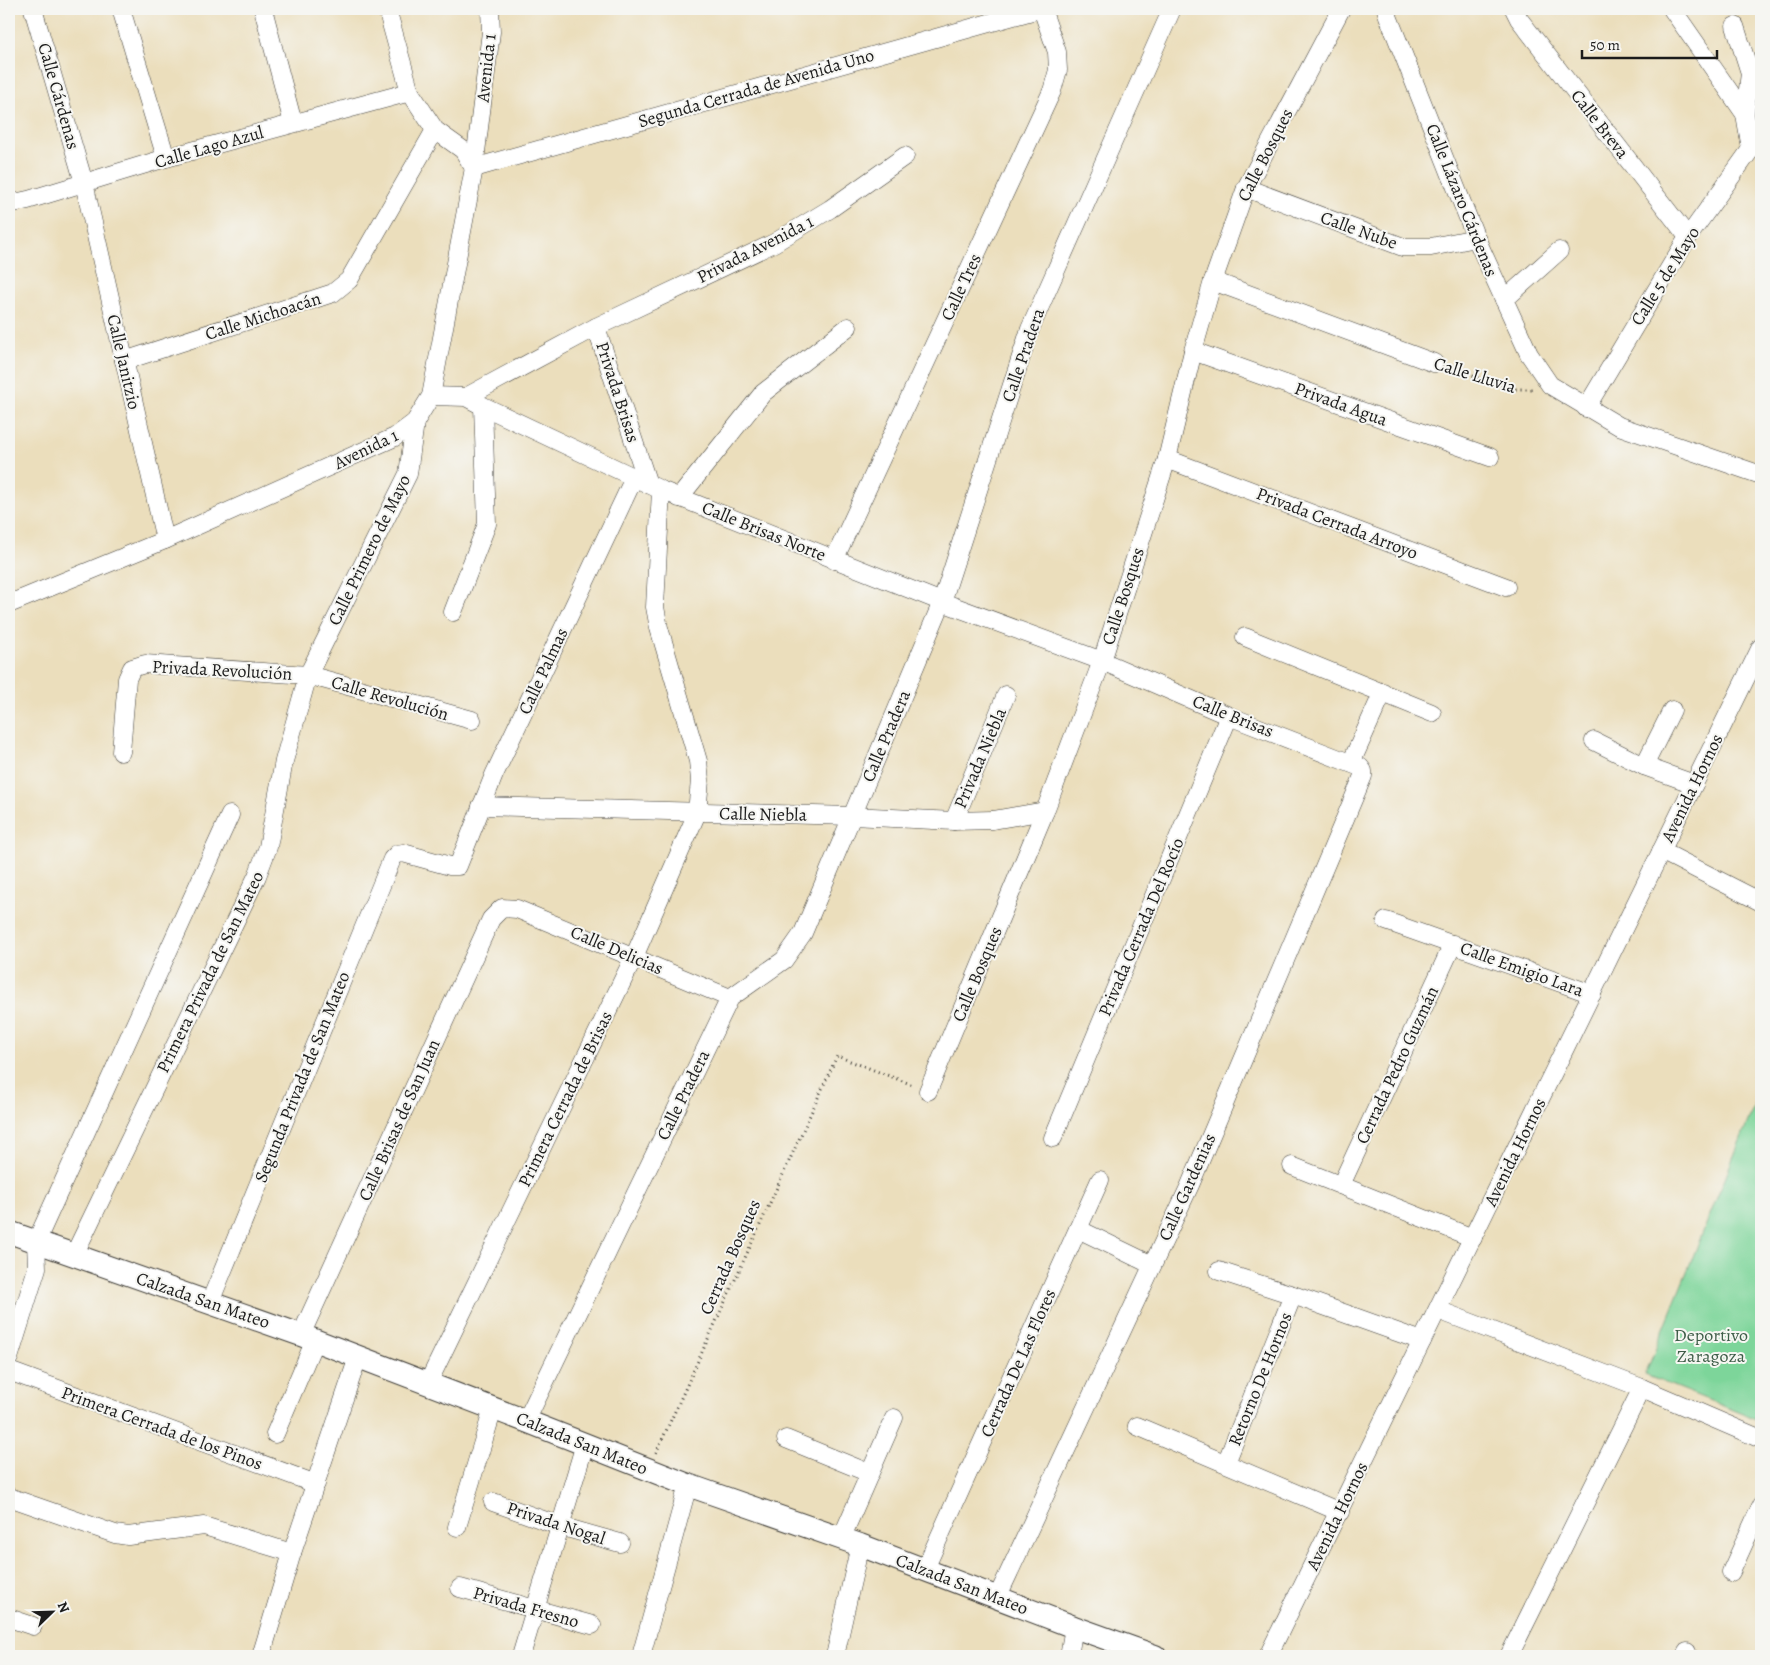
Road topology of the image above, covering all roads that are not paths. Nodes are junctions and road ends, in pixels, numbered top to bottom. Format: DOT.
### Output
graph roads {
  1 [pos="33,9"];
  2 [pos="121,9"];
  3 [pos="263,9"];
  4 [pos="387,9"];
  5 [pos="490,9"];
  6 [pos="1040,9"];
  7 [pos="1172,9"];
  8 [pos="1341,9"];
  9 [pos="1386,9"];
  10 [pos="1514,9"];
  11 [pos="1672,9"];
  12 [pos="1735,26"];
  13 [pos="410,92"];
  14 [pos="1746,114"];
  15 [pos="293,124"];
  16 [pos="435,130"];
  17 [pos="1756,148"];
  18 [pos="905,156"];
  19 [pos="166,158"];
  20 [pos="474,168"];
  21 [pos="84,183"];
  22 [pos="1246,188"];
  23 [pos="9,204"];
  24 [pos="1688,237"];
  25 [pos="1476,238"];
  26 [pos="1559,251"];
  27 [pos="1213,281"];
  28 [pos="1504,300"];
  29 [pos="596,327"];
  30 [pos="848,327"];
  31 [pos="1193,351"];
  32 [pos="124,361"];
  33 [pos="1434,363"];
  34 [pos="431,396"];
  35 [pos="466,397"];
  36 [pos="483,406"];
  37 [pos="1586,408"];
  38 [pos="415,422"];
  39 [pos="1490,457"];
  40 [pos="1167,459"];
  41 [pos="1761,475"];
  42 [pos="647,484"];
  43 [pos="679,498"];
  44 [pos="165,540"];
  45 [pos="834,560"];
  46 [pos="1506,587"];
  47 [pos="942,602"];
  48 [pos="9,604"];
  49 [pos="453,612"];
  50 [pos="1245,637"];
  51 [pos="1761,647"];
  52 [pos="1102,660"];
  53 [pos="308,675"];
  54 [pos="1383,692"];
  55 [pos="1006,695"];
  56 [pos="1672,710"];
  57 [pos="1432,712"];
  58 [pos="1229,716"];
  59 [pos="472,720"];
  60 [pos="1594,741"];
  61 [pos="121,752"];
  62 [pos="1644,766"];
  63 [pos="1357,767"];
  64 [pos="1694,784"];
  65 [pos="481,806"];
  66 [pos="1045,811"];
  67 [pos="697,813"];
  68 [pos="230,815"];
  69 [pos="852,816"];
  70 [pos="954,821"];
  71 [pos="1662,851"];
  72 [pos="397,854"];
  73 [pos="1761,902"];
  74 [pos="502,908"];
  75 [pos="1386,921"];
  76 [pos="1453,944"];
  77 [pos="634,957"];
  78 [pos="1592,994"];
  79 [pos="730,998"];
  80 [pos="928,1091"];
  81 [pos="1053,1138"];
  82 [pos="1292,1166"];
  83 [pos="1100,1180"];
  84 [pos="1341,1185"];
  85 [pos="1078,1229"];
  86 [pos="9,1232"];
  87 [pos="1473,1238"];
  88 [pos="36,1242"];
  89 [pos="74,1255"];
  90 [pos="1152,1264"];
  91 [pos="1219,1271"];
  92 [pos="1293,1295"];
  93 [pos="210,1302"];
  94 [pos="1438,1310"];
  95 [pos="308,1338"];
  96 [pos="1422,1342"];
  97 [pos="358,1357"];
  98 [pos="9,1358"];
  99 [pos="9,1371"];
  100 [pos="428,1383"];
  101 [pos="1642,1388"];
  102 [pos="493,1409"];
  103 [pos="894,1418"];
  104 [pos="526,1421"];
  105 [pos="1137,1426"];
  106 [pos="275,1434"];
  107 [pos="1761,1439"];
  108 [pos="786,1440"];
  109 [pos="585,1444"];
  110 [pos="1226,1463"];
  111 [pos="869,1473"];
  112 [pos="316,1484"];
  113 [pos="688,1485"];
  114 [pos="9,1497"];
  115 [pos="493,1502"];
  116 [pos="1761,1506"];
  117 [pos="1340,1512"];
  118 [pos="560,1526"];
  119 [pos="457,1528"];
  120 [pos="850,1542"];
  121 [pos="620,1544"];
  122 [pos="292,1553"];
  123 [pos="924,1571"];
  124 [pos="1731,1572"];
  125 [pos="460,1588"];
  126 [pos="997,1598"];
  127 [pos="536,1609"];
  128 [pos="9,1618"];
  129 [pos="592,1625"];
  130 [pos="33,1626"];
  131 [pos="1074,1627"];
  132 [pos="260,1656"];
  133 [pos="522,1656"];
  134 [pos="641,1656"];
  135 [pos="835,1656"];
  136 [pos="1069,1656"];
  137 [pos="1152,1656"];
  138 [pos="1268,1656"];
  139 [pos="1509,1656"];
  1 -- 21 [label="street, Calle Cárdenas"];
  2 -- 19 [label="street"];
  3 -- 15 [label="street"];
  4 -- 13 [label="street"];
  5 -- 20 [label="street, Avenida 1"];
  6 -- 20 [label="street, Segunda Cerrada de Avenida Uno"];
  6 -- 45 [label="street, Calle Tres"];
  7 -- 47 [label="street, Calle Pradera"];
  8 -- 22 [label="street, Calle Bosques"];
  9 -- 25 [label="street, Calle Lázaro Cárdenas"];
  10 -- 24 [label="street, Calle Breva"];
  11 -- 14 [label="street"];
  12 -- 14 [label="street"];
  13 -- 15 [label="street, Calle Lago Azul"];
  13 -- 16 [label="street"];
  14 -- 17 [label="street"];
  15 -- 19 [label="street, Calle Lago Azul"];
  16 -- 20 [label="street"];
  16 -- 32 [label="street, Calle Michoacán"];
  17 -- 24 [label="street, Calle 5 de Mayo"];
  18 -- 29 [label="street, Privada Avenida 1"];
  19 -- 21 [label="street, Calle Lago Azul"];
  20 -- 34 [label="street, Avenida 1"];
  21 -- 23 [label="street, Calle Lago Azul"];
  21 -- 32 [label="street, Calle Janitzio"];
  22 -- 25 [label="street, Calle Nube"];
  22 -- 27 [label="street, Calle Bosques"];
  24 -- 37 [label="street, Calle 5 de Mayo"];
  25 -- 28 [label="street, Calle Lázaro Cárdenas"];
  26 -- 28 [label="street"];
  27 -- 31 [label="street, Calle Bosques"];
  27 -- 33 [label="street, Calle Lluvia"];
  28 -- 37 [label="street, Calle Lázaro Cárdenas"];
  29 -- 35 [label="street, Privada Brisas"];
  29 -- 42 [label="street, Privada Brisas"];
  30 -- 43 [label="street"];
  31 -- 39 [label="street, Privada Agua"];
  31 -- 40 [label="street, Calle Bosques"];
  32 -- 44 [label="street, Calle Janitzio"];
  34 -- 35 [label="street, Calle Brisas Norte"];
  34 -- 38 [label="street, Avenida 1"];
  35 -- 36 [label="street, Calle Brisas Norte"];
  36 -- 42 [label="street, Calle Brisas Norte"];
  36 -- 49 [label="street"];
  37 -- 41 [label="street"];
  38 -- 44 [label="street, Avenida 1"];
  38 -- 53 [label="street, Calle Primero de Mayo"];
  40 -- 46 [label="street, Privada Cerrada Arroyo"];
  40 -- 52 [label="street, Calle Bosques"];
  42 -- 43 [label="street, Calle Brisas Norte"];
  42 -- 65 [label="street, Calle Palmas"];
  42 -- 67 [label="street, Primera Cerrada de Brisas"];
  43 -- 45 [label="street, Calle Brisas Norte"];
  44 -- 48 [label="street, Avenida 1"];
  45 -- 47 [label="street, Calle Brisas Norte"];
  47 -- 52 [label="street, Calle Brisas Norte"];
  47 -- 69 [label="street, Calle Pradera"];
  50 -- 54 [label="street"];
  51 -- 64 [label="street, Avenida Hornos"];
  52 -- 58 [label="street, Calle Brisas"];
  52 -- 66 [label="street, Calle Bosques"];
  53 -- 59 [label="street, Calle Revolución"];
  53 -- 61 [label="street, Privada Revolución"];
  53 -- 89 [label="street, Primera Privada de San Mateo"];
  54 -- 57 [label="street"];
  54 -- 63 [label="street, Calle Gardenias"];
  55 -- 70 [label="street, Privada Niebla"];
  56 -- 62 [label="street"];
  58 -- 63 [label="street, Calle Brisas"];
  58 -- 81 [label="street, Privada Cerrada Del Rocío"];
  60 -- 62 [label="street"];
  62 -- 64 [label="street"];
  63 -- 90 [label="street, Calle Gardenias"];
  64 -- 71 [label="street, Avenida Hornos"];
  65 -- 67 [label="street, Calle Niebla"];
  65 -- 72 [label="street, Calle Palmas"];
  66 -- 70 [label="street, Calle Niebla"];
  66 -- 80 [label="street, Calle Bosques"];
  67 -- 69 [label="street, Calle Niebla"];
  67 -- 77 [label="street, Primera Cerrada de Brisas"];
  68 -- 88 [label="street"];
  69 -- 70 [label="street, Calle Niebla"];
  69 -- 79 [label="street, Calle Pradera"];
  71 -- 73 [label="street"];
  71 -- 78 [label="street, Avenida Hornos"];
  72 -- 93 [label="street, Segunda Privada de San Mateo"];
  74 -- 77 [label="street, Calle Delicias"];
  74 -- 95 [label="street, Calle Brisas de San Juan"];
  75 -- 76 [label="street, Calle Emigio Lara"];
  76 -- 78 [label="street, Calle Emigio Lara"];
  76 -- 84 [label="street, Cerrada Pedro Guzmán"];
  77 -- 79 [label="street, Calle Delicias"];
  77 -- 100 [label="street, Primera Cerrada de Brisas"];
  78 -- 87 [label="street, Avenida Hornos"];
  79 -- 104 [label="street, Calle Pradera"];
  82 -- 84 [label="street"];
  83 -- 85 [label="street, Cerrada De Las Flores"];
  84 -- 87 [label="street"];
  85 -- 90 [label="street"];
  85 -- 123 [label="street, Cerrada De Las Flores"];
  86 -- 88 [label="main road, Calzada San Mateo"];
  87 -- 94 [label="street, Avenida Hornos"];
  88 -- 89 [label="main road, Calzada San Mateo"];
  88 -- 98 [label="street"];
  89 -- 93 [label="main road, Calzada San Mateo"];
  90 -- 126 [label="street, Calle Gardenias"];
  91 -- 92 [label="street"];
  92 -- 96 [label="street"];
  92 -- 110 [label="street, Retorno De Hornos"];
  93 -- 95 [label="main road, Calzada San Mateo"];
  94 -- 96 [label="street, Avenida Hornos"];
  94 -- 101 [label="street"];
  95 -- 97 [label="main road, Calzada San Mateo"];
  95 -- 106 [label="street, Calle Brisas de San Juan"];
  96 -- 117 [label="street, Avenida Hornos"];
  97 -- 100 [label="main road, Calzada San Mateo"];
  97 -- 112 [label="street"];
  99 -- 112 [label="street, Primera Cerrada de los Pinos"];
  100 -- 102 [label="main road, Calzada San Mateo"];
  101 -- 107 [label="street"];
  101 -- 139 [label="street"];
  102 -- 104 [label="main road, Calzada San Mateo"];
  102 -- 119 [label="street"];
  103 -- 111 [label="street"];
  104 -- 109 [label="main road, Calzada San Mateo"];
  105 -- 110 [label="street"];
  108 -- 111 [label="street"];
  109 -- 113 [label="main road, Calzada San Mateo"];
  109 -- 118 [label="street"];
  110 -- 117 [label="street"];
  111 -- 120 [label="street"];
  112 -- 122 [label="street"];
  113 -- 120 [label="main road, Calzada San Mateo"];
  113 -- 134 [label="street"];
  114 -- 122 [label="street"];
  115 -- 118 [label="street, Privada Nogal"];
  116 -- 124 [label="street"];
  117 -- 138 [label="street, Avenida Hornos"];
  118 -- 121 [label="street, Privada Nogal"];
  118 -- 127 [label="street"];
  120 -- 123 [label="main road, Calzada San Mateo"];
  120 -- 135 [label="street"];
  122 -- 132 [label="street"];
  123 -- 126 [label="main road, Calzada San Mateo"];
  125 -- 127 [label="street, Privada Fresno"];
  126 -- 131 [label="main road, Calzada San Mateo"];
  127 -- 129 [label="street, Privada Fresno"];
  127 -- 133 [label="street"];
  128 -- 130 [label="street"];
  131 -- 136 [label="street"];
  131 -- 137 [label="main road, Calzada San Mateo"];
}
